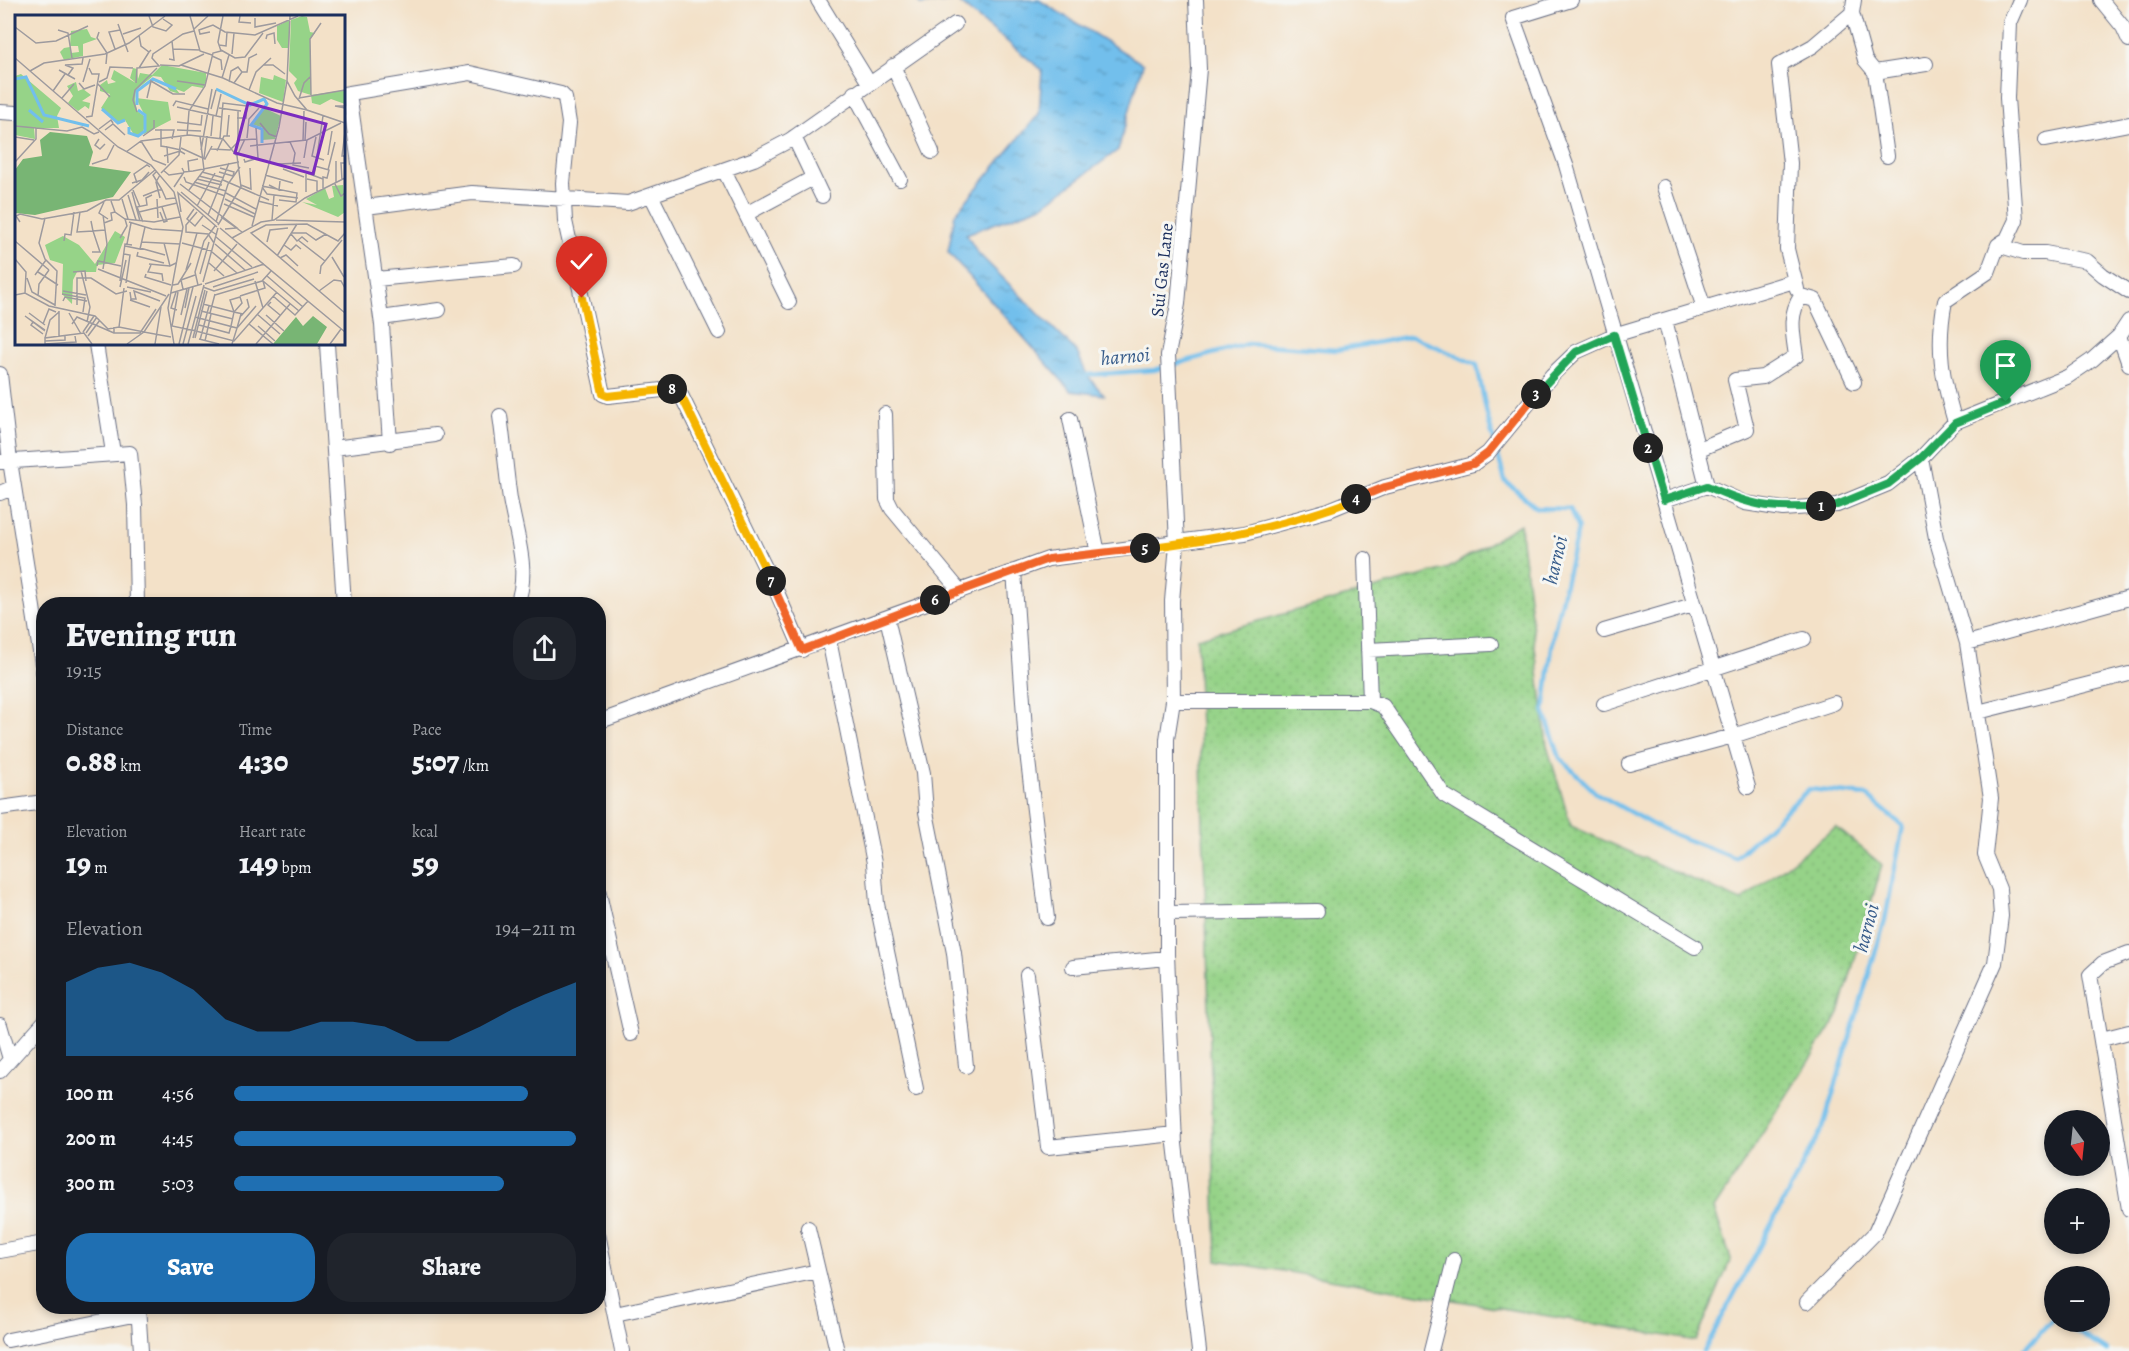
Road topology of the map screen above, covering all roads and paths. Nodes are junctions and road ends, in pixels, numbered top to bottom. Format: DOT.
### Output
graph roads {
  1 [pos="818,0"];
  2 [pos="1196,0"];
  3 [pos="1571,0"];
  4 [pos="2020,0"];
  5 [pos="2101,0"];
  6 [pos="1853,6"];
  7 [pos="955,24"];
  8 [pos="2129,40"];
  9 [pos="1926,64"];
  10 [pos="893,66"];
  11 [pos="1875,72"];
  12 [pos="869,83"];
  13 [pos="854,93"];
  14 [pos="346,94"];
  15 [pos="0,112"];
  16 [pos="15,113"];
  17 [pos="2129,124"];
  18 [pos="794,137"];
  19 [pos="2046,141"];
  20 [pos="932,152"];
  21 [pos="1887,156"];
  22 [pos="724,170"];
  23 [pos="813,178"];
  24 [pos="900,179"];
  25 [pos="1664,187"];
  26 [pos="651,195"];
  27 [pos="822,196"];
  28 [pos="564,198"];
  29 [pos="366,207"];
  30 [pos="746,214"];
  31 [pos="1998,245"];
  32 [pos="514,266"];
  33 [pos="376,279"];
  34 [pos="1794,281"];
  35 [pos="2129,292"];
  36 [pos="1801,296"];
  37 [pos="789,302"];
  38 [pos="1704,308"];
  39 [pos="439,310"];
  40 [pos="381,318"];
  41 [pos="1665,320"];
  42 [pos="2129,321"];
  43 [pos="719,332"];
  44 [pos="1614,335"];
  45 [pos="2119,336"];
  46 [pos="96,345"];
  47 [pos="327,345"];
  48 [pos="2129,364"];
  49 [pos="1854,382"];
  50 [pos="0,383"];
  51 [pos="885,414"];
  52 [pos="500,416"];
  53 [pos="1070,419"];
  54 [pos="1955,423"];
  55 [pos="435,435"];
  56 [pos="390,442"];
  57 [pos="334,448"];
  58 [pos="1697,450"];
  59 [pos="113,453"];
  60 [pos="1921,458"];
  61 [pos="5,461"];
  62 [pos="1707,486"];
  63 [pos="14,487"];
  64 [pos="0,493"];
  65 [pos="1664,500"];
  66 [pos="1176,544"];
  67 [pos="1098,553"];
  68 [pos="1365,559"];
  69 [pos="1014,571"];
  70 [pos="960,591"];
  71 [pos="137,597"];
  72 [pos="344,597"];
  73 [pos="521,597"];
  74 [pos="2129,598"];
  75 [pos="1694,605"];
  76 [pos="887,618"];
  77 [pos="36,626"];
  78 [pos="1605,631"];
  79 [pos="1804,639"];
  80 [pos="829,640"];
  81 [pos="1967,643"];
  82 [pos="1491,644"];
  83 [pos="802,650"];
  84 [pos="1368,650"];
  85 [pos="1713,670"];
  86 [pos="2129,674"];
  87 [pos="1173,701"];
  88 [pos="1370,701"];
  89 [pos="1834,703"];
  90 [pos="1604,704"];
  91 [pos="1978,712"];
  92 [pos="606,720"];
  93 [pos="1732,736"];
  94 [pos="1629,764"];
  95 [pos="1748,787"];
  96 [pos="36,803"];
  97 [pos="0,808"];
  98 [pos="1317,910"];
  99 [pos="1169,913"];
  100 [pos="1047,918"];
  101 [pos="606,924"];
  102 [pos="1695,947"];
  103 [pos="2129,953"];
  104 [pos="1167,958"];
  105 [pos="1073,967"];
  106 [pos="1027,975"];
  107 [pos="0,1025"];
  108 [pos="36,1031"];
  109 [pos="2129,1032"];
  110 [pos="631,1034"];
  111 [pos="2102,1038"];
  112 [pos="10,1059"];
  113 [pos="966,1066"];
  114 [pos="0,1071"];
  115 [pos="916,1089"];
  116 [pos="1175,1134"];
  117 [pos="2129,1209"];
  118 [pos="808,1228"];
  119 [pos="36,1244"];
  120 [pos="0,1251"];
  121 [pos="1454,1260"];
  122 [pos="818,1271"];
  123 [pos="606,1272"];
  124 [pos="1807,1302"];
  125 [pos="121,1314"];
  126 [pos="138,1314"];
  127 [pos="615,1314"];
  128 [pos="8,1340"];
  129 [pos="141,1351"];
  130 [pos="622,1351"];
  131 [pos="837,1351"];
  132 [pos="1199,1351"];
  133 [pos="1431,1351"];
  1 -- 12 [label="street"];
  2 -- 66 [label="street, Sui Gas Lane"];
  3 -- 44 [label="street"];
  4 -- 31 [label="street"];
  5 -- 8 [label="street"];
  6 -- 11 [label="street"];
  6 -- 34 [label="street"];
  7 -- 10 [label="street"];
  9 -- 11 [label="street"];
  10 -- 12 [label="street"];
  10 -- 20 [label="street"];
  11 -- 21 [label="street"];
  12 -- 13 [label="street"];
  13 -- 18 [label="street"];
  13 -- 24 [label="street"];
  14 -- 28 [label="street"];
  14 -- 29 [label="street"];
  15 -- 16 [label="street"];
  17 -- 19 [label="street"];
  18 -- 22 [label="street"];
  18 -- 23 [label="street"];
  22 -- 26 [label="street"];
  22 -- 30 [label="street"];
  23 -- 27 [label="street"];
  23 -- 30 [label="street"];
  25 -- 38 [label="street"];
  26 -- 28 [label="street"];
  26 -- 43 [label="street"];
  28 -- 29 [label="street"];
  28 -- 83 [label="street"];
  29 -- 33 [label="street"];
  30 -- 37 [label="street"];
  31 -- 35 [label="street"];
  31 -- 54 [label="street"];
  32 -- 33 [label="street"];
  33 -- 40 [label="street"];
  34 -- 36 [label="street"];
  34 -- 38 [label="street"];
  36 -- 49 [label="street"];
  36 -- 58 [label="street"];
  38 -- 41 [label="street"];
  39 -- 40 [label="street"];
  40 -- 56 [label="street"];
  41 -- 44 [label="street"];
  41 -- 58 [label="street"];
  42 -- 45 [label="street"];
  44 -- 65 [label="street"];
  44 -- 66 [label="street"];
  45 -- 48 [label="street"];
  45 -- 54 [label="street"];
  46 -- 59 [label="street"];
  47 -- 57 [label="street"];
  50 -- 61 [label="street"];
  51 -- 70 [label="street"];
  52 -- 73 [label="street"];
  53 -- 67 [label="street"];
  54 -- 60 [label="street"];
  55 -- 56 [label="street"];
  56 -- 57 [label="street"];
  57 -- 72 [label="street"];
  58 -- 62 [label="street"];
  59 -- 61 [label="street"];
  59 -- 71 [label="street"];
  60 -- 62 [label="street"];
  60 -- 81 [label="street"];
  61 -- 63 [label="street"];
  62 -- 65 [label="street"];
  63 -- 64 [label="street"];
  63 -- 77 [label="street"];
  65 -- 75 [label="street"];
  66 -- 67 [label="street"];
  66 -- 87 [label="street, Sui Gas Lane"];
  67 -- 69 [label="street"];
  68 -- 84 [label="street"];
  69 -- 70 [label="street"];
  69 -- 100 [label="street"];
  70 -- 76 [label="street"];
  74 -- 81 [label="street"];
  75 -- 78 [label="street"];
  75 -- 85 [label="street"];
  76 -- 80 [label="street"];
  76 -- 113 [label="street"];
  79 -- 85 [label="street"];
  80 -- 83 [label="street"];
  80 -- 115 [label="street"];
  81 -- 91 [label="street"];
  82 -- 84 [label="street"];
  83 -- 92 [label="street"];
  84 -- 88 [label="street"];
  85 -- 90 [label="street"];
  85 -- 93 [label="street"];
  86 -- 91 [label="street"];
  87 -- 88 [label="street"];
  87 -- 99 [label="street, Sui Gas Lane"];
  88 -- 102 [label="street"];
  89 -- 93 [label="street"];
  91 -- 124 [label="street"];
  93 -- 94 [label="street"];
  93 -- 95 [label="street"];
  96 -- 97 [label="street"];
  98 -- 99 [label="street"];
  99 -- 104 [label="street, Sui Gas Lane"];
  101 -- 110 [label="street"];
  103 -- 111 [label="street"];
  104 -- 105 [label="street"];
  104 -- 116 [label="street, Sui Gas Lane"];
  106 -- 116 [label="street"];
  107 -- 112 [label="street"];
  108 -- 112 [label="street"];
  109 -- 111 [label="street"];
  111 -- 117 [label="street"];
  112 -- 114 [label="street"];
  116 -- 132 [label="street, Sui Gas Lane"];
  118 -- 122 [label="street"];
  119 -- 120 [label="street"];
  121 -- 133 [label="street"];
  122 -- 127 [label="street"];
  122 -- 131 [label="street"];
  123 -- 127 [label="street"];
  125 -- 128 [label="street"];
  126 -- 129 [label="street"];
  127 -- 130 [label="street"];
}
